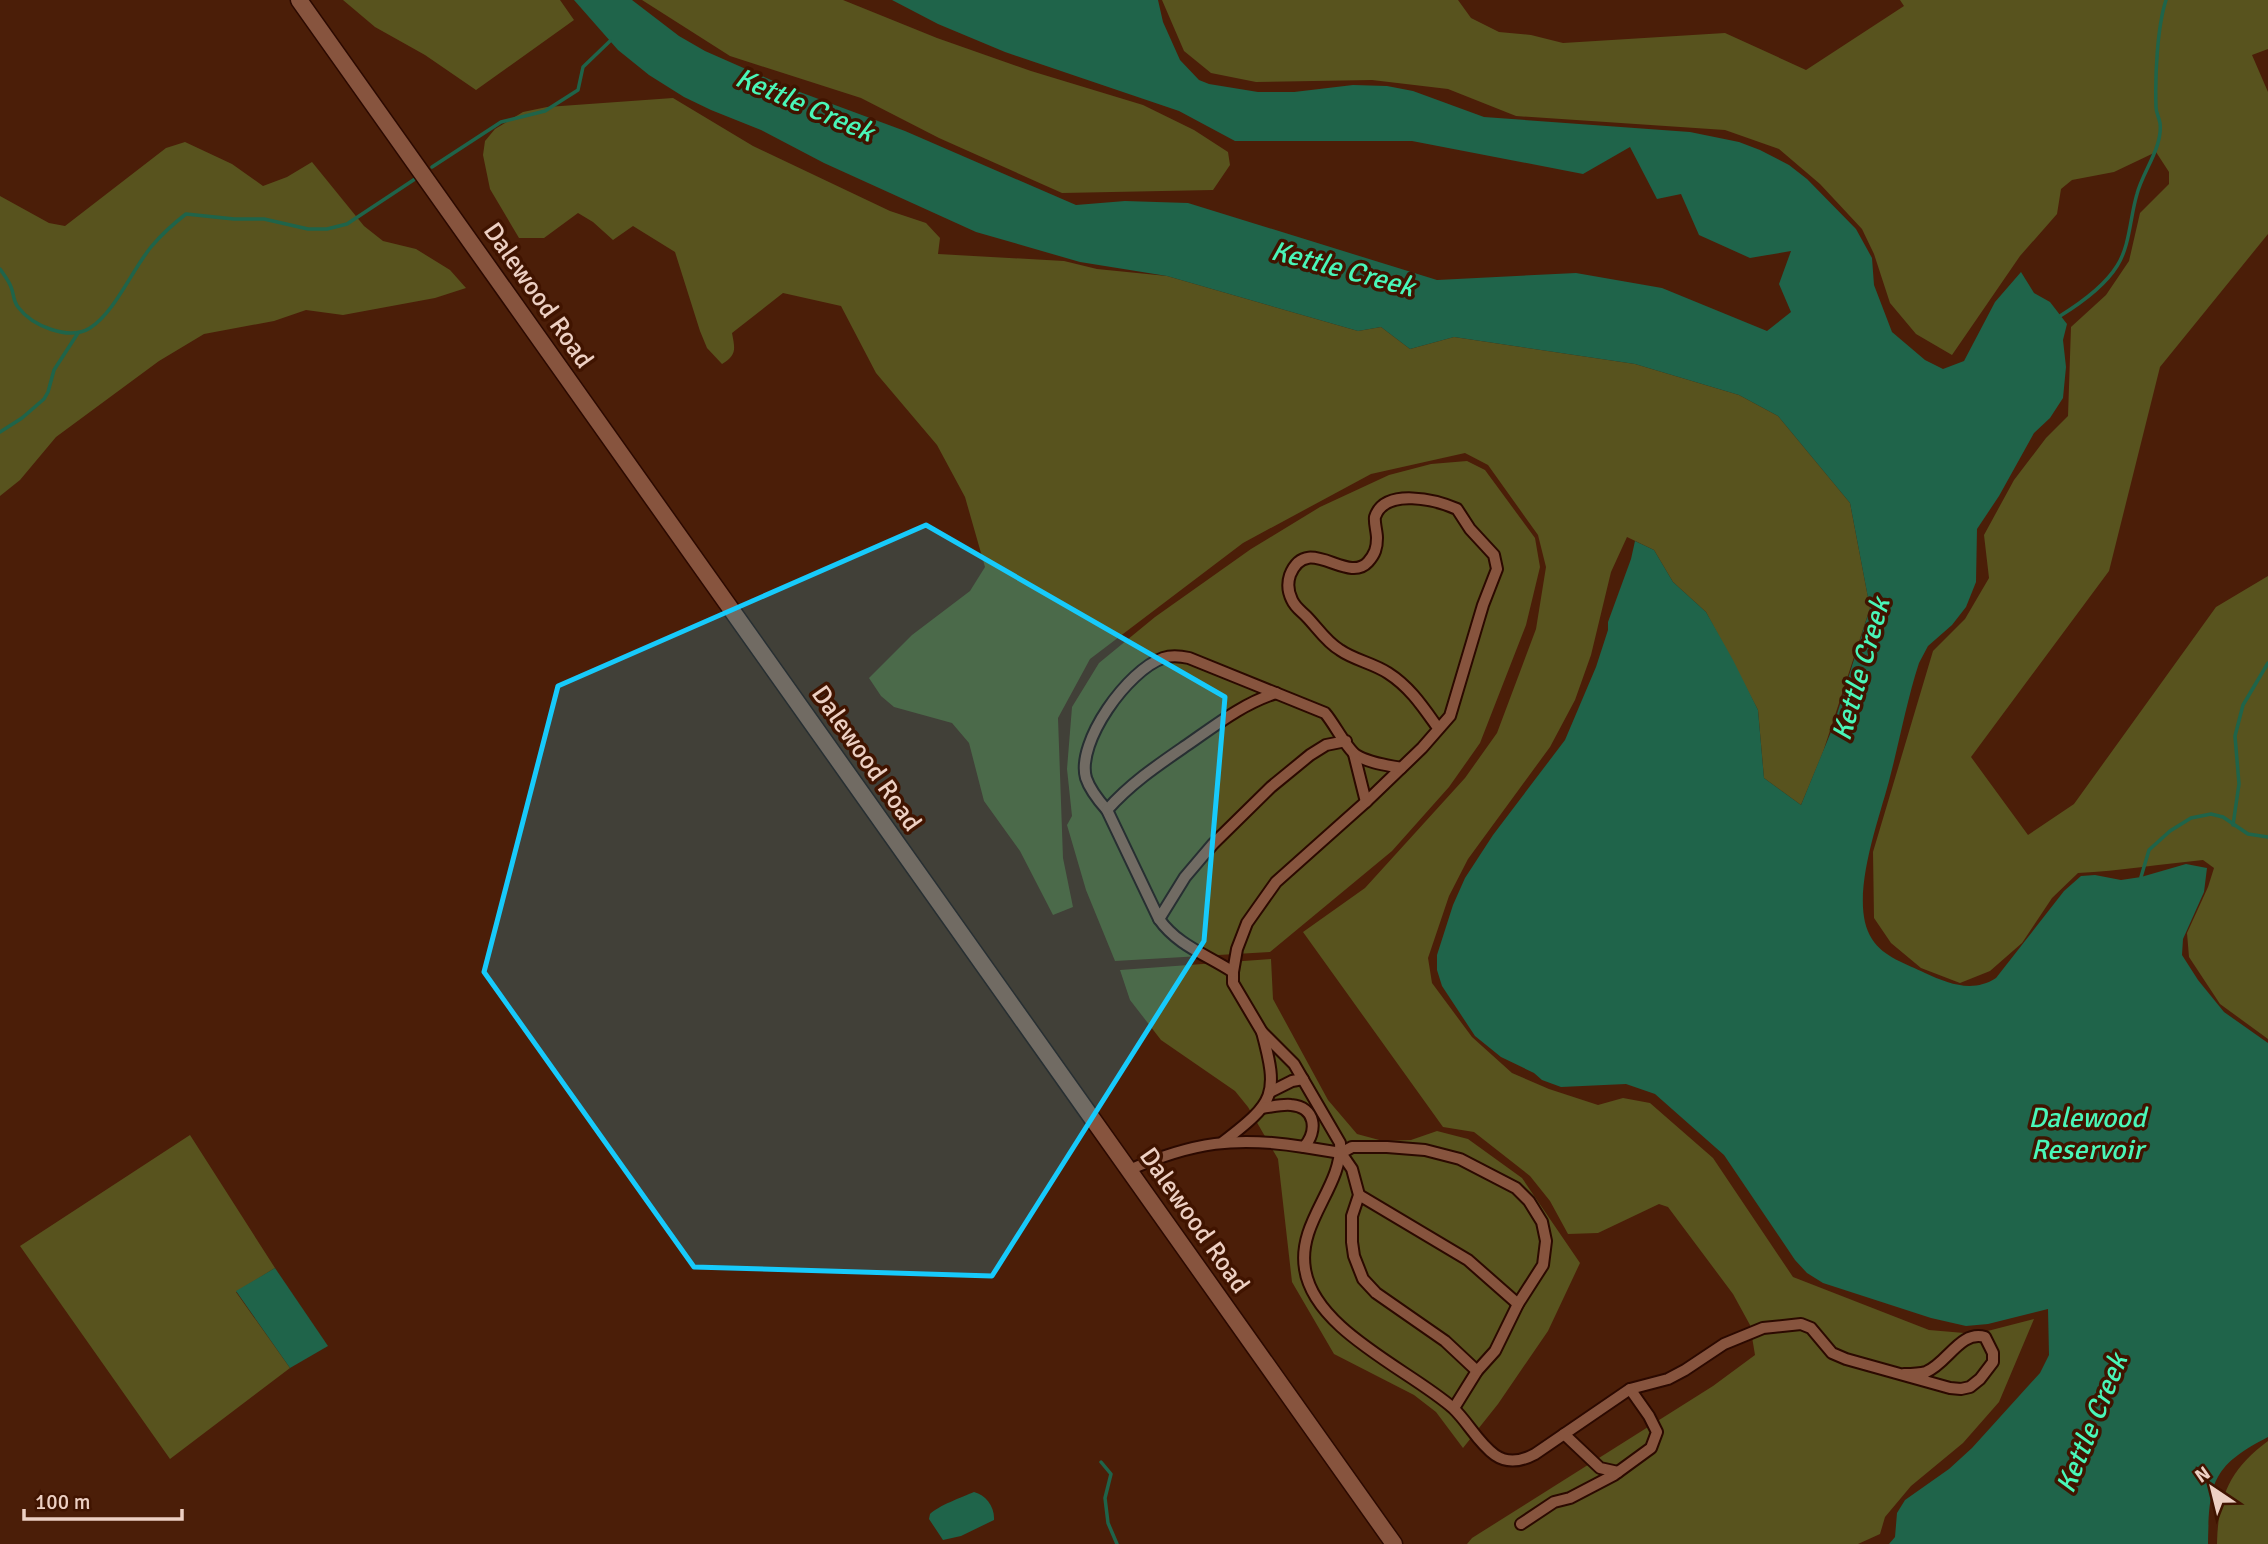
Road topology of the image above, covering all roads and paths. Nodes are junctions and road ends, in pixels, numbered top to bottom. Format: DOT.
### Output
graph roads {
  1 [pos="299,0"];
  2 [pos="1276,693"];
  3 [pos="1438,728"];
  4 [pos="1346,741"];
  5 [pos="1354,754"];
  6 [pos="1401,768"];
  7 [pos="1366,802"];
  8 [pos="1107,810"];
  9 [pos="1159,919"];
  10 [pos="1233,972"];
  11 [pos="1262,1032"];
  12 [pos="1303,1079"];
  13 [pos="1272,1091"];
  14 [pos="1262,1108"];
  15 [pos="1223,1142"];
  16 [pos="1304,1147"];
  17 [pos="1341,1153"];
  18 [pos="1129,1170"];
  19 [pos="1359,1195"];
  20 [pos="1518,1304"];
  21 [pos="1477,1371"];
  22 [pos="1904,1374"];
  23 [pos="1630,1390"];
  24 [pos="1454,1408"];
  25 [pos="1564,1434"];
  26 [pos="1618,1472"];
  27 [pos="1521,1524"];
  28 [pos="1394,1544"];
  1 -- 18 [label="main road, Dalewood Road"];
  2 -- 4 [label="street"];
  2 -- 8 [label="street"];
  2 -- 8 [label="street"];
  3 -- 3 [label="street"];
  3 -- 6 [label="street"];
  4 -- 5 [label="street"];
  4 -- 9 [label="street"];
  5 -- 6 [label="street"];
  5 -- 7 [label="street"];
  6 -- 7 [label="street"];
  7 -- 10 [label="street"];
  8 -- 9 [label="street"];
  9 -- 10 [label="street"];
  10 -- 11 [label="street"];
  11 -- 12 [label="street"];
  11 -- 13 [label="street"];
  12 -- 13 [label="street"];
  12 -- 17 [label="street"];
  13 -- 14 [label="street"];
  14 -- 15 [label="street"];
  14 -- 16 [label="street"];
  15 -- 16 [label="street"];
  15 -- 18 [label="street"];
  16 -- 17 [label="street"];
  17 -- 19 [label="street"];
  17 -- 20 [label="street"];
  17 -- 24 [label="street"];
  18 -- 28 [label="main road, Dalewood Road"];
  19 -- 20 [label="street"];
  19 -- 21 [label="street"];
  20 -- 21 [label="street"];
  21 -- 24 [label="street"];
  22 -- 22 [label="street"];
  22 -- 23 [label="street"];
  23 -- 25 [label="street"];
  23 -- 26 [label="street"];
  24 -- 25 [label="street"];
  25 -- 26 [label="street"];
  26 -- 27 [label="street"];
}
